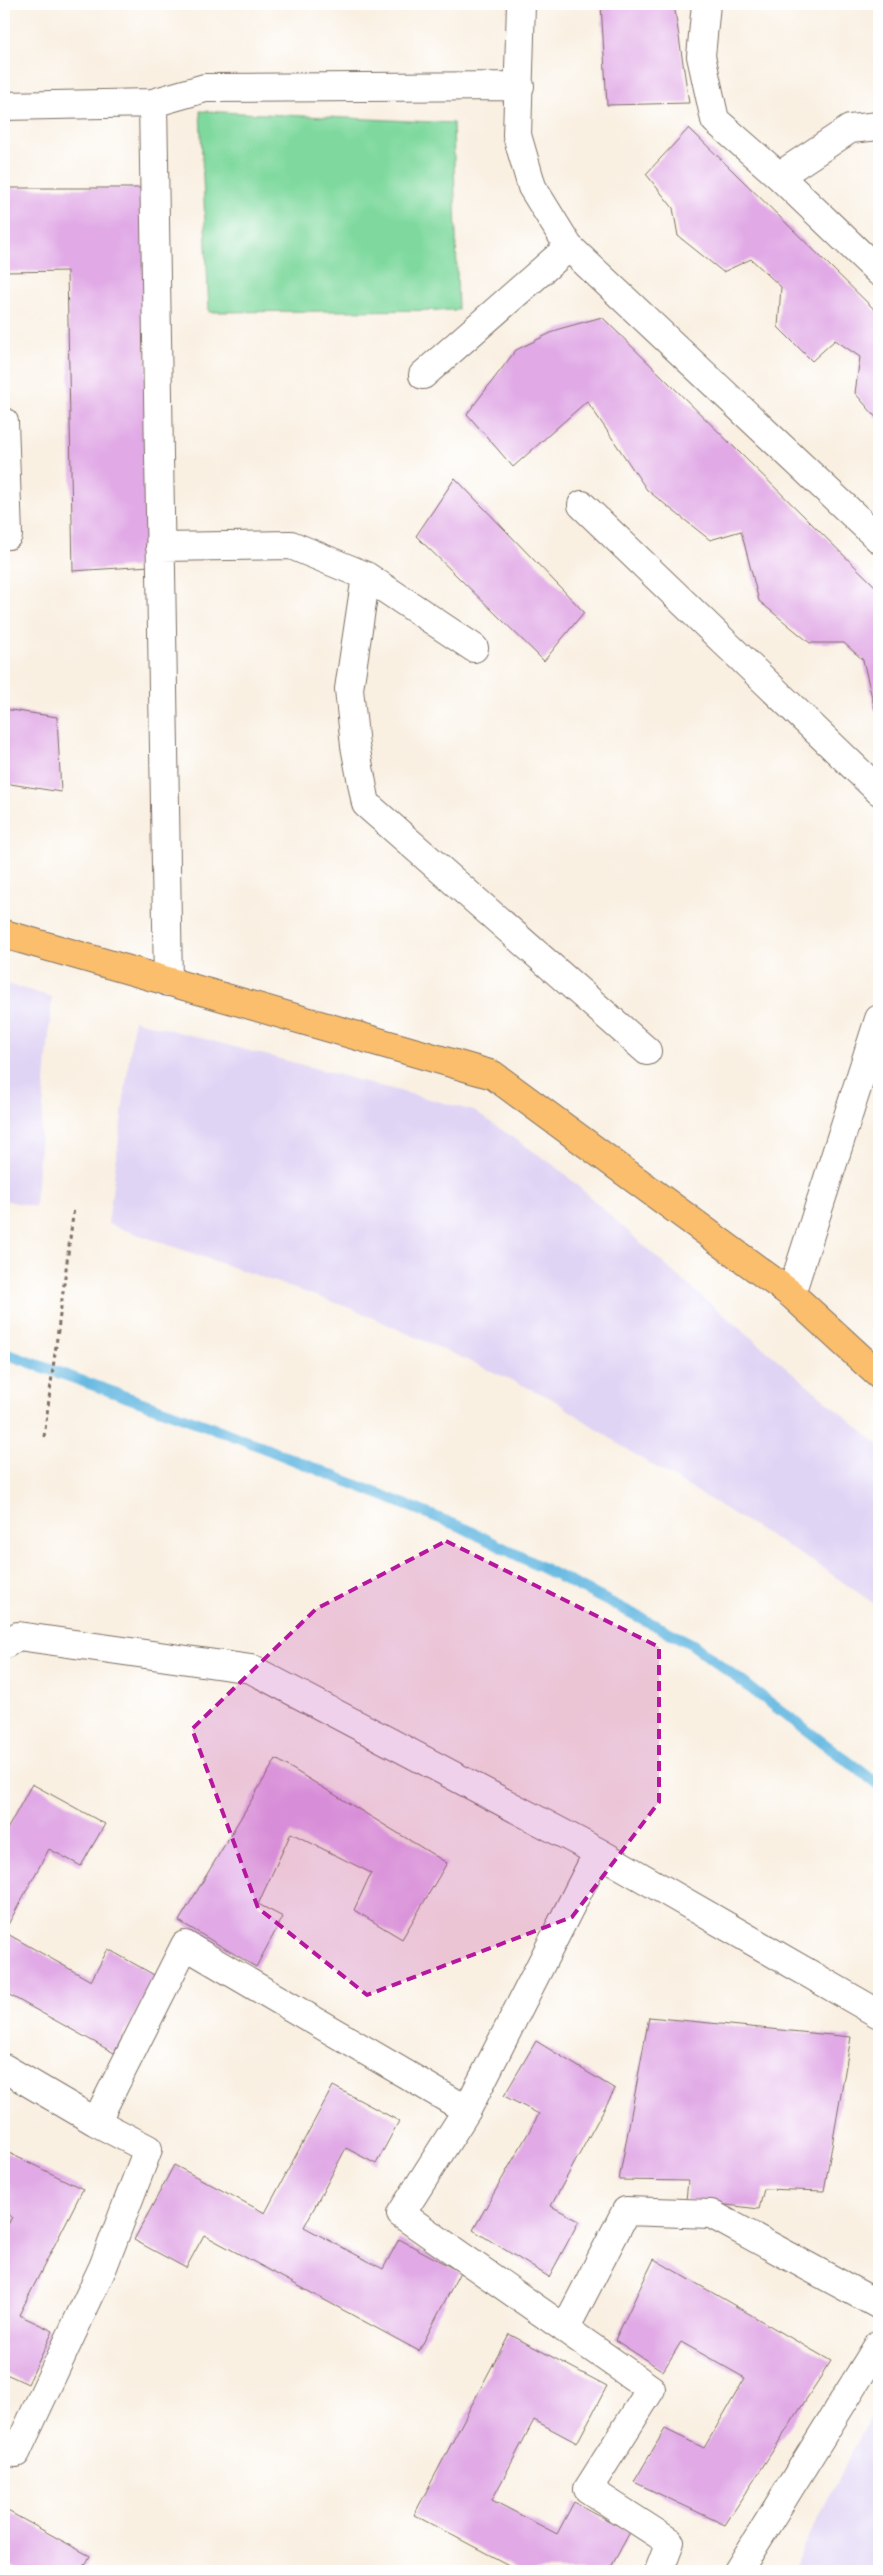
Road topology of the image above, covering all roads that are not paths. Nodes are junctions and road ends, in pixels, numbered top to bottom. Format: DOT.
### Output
graph roads {
  1 [pos="520,4"];
  2 [pos="706,4"];
  3 [pos="520,86"];
  4 [pos="153,103"];
  5 [pos="4,106"];
  6 [pos="879,126"];
  7 [pos="778,176"];
  8 [pos="569,247"];
  9 [pos="879,272"];
  10 [pos="423,375"];
  11 [pos="4,422"];
  12 [pos="582,505"];
  13 [pos="8,536"];
  14 [pos="879,539"];
  15 [pos="160,546"];
  16 [pos="366,576"];
  17 [pos="474,648"];
  18 [pos="879,791"];
  19 [pos="4,934"];
  20 [pos="168,982"];
  21 [pos="879,1019"];
  22 [pos="647,1051"];
  23 [pos="791,1294"];
  24 [pos="879,1375"];
  25 [pos="4,1645"];
  26 [pos="598,1852"];
  27 [pos="879,2014"];
  28 [pos="4,2068"];
  29 [pos="467,2110"];
  30 [pos="96,2122"];
  31 [pos="879,2305"];
  32 [pos="565,2329"];
  33 [pos="879,2344"];
  34 [pos="4,2446"];
  35 [pos="658,2571"];
  36 [pos="738,2571"];
  1 -- 3 [label="street"];
  2 -- 7 [label="street"];
  3 -- 4 [label="street"];
  3 -- 8 [label="street"];
  4 -- 5 [label="street"];
  4 -- 15 [label="street"];
  6 -- 7 [label="street"];
  7 -- 9 [label="street"];
  8 -- 10 [label="street"];
  8 -- 14 [label="street"];
  11 -- 13 [label="street"];
  12 -- 18 [label="street"];
  15 -- 16 [label="street"];
  15 -- 20 [label="street"];
  16 -- 17 [label="street"];
  16 -- 22 [label="street"];
  19 -- 20 [label="main road"];
  20 -- 23 [label="main road"];
  21 -- 23 [label="street"];
  23 -- 24 [label="main road"];
  25 -- 26 [label="street"];
  26 -- 27 [label="street"];
  26 -- 29 [label="street"];
  28 -- 30 [label="street"];
  29 -- 30 [label="street"];
  29 -- 32 [label="street"];
  30 -- 34 [label="street"];
  31 -- 32 [label="street"];
  32 -- 35 [label="street"];
  33 -- 36 [label="street"];
}
